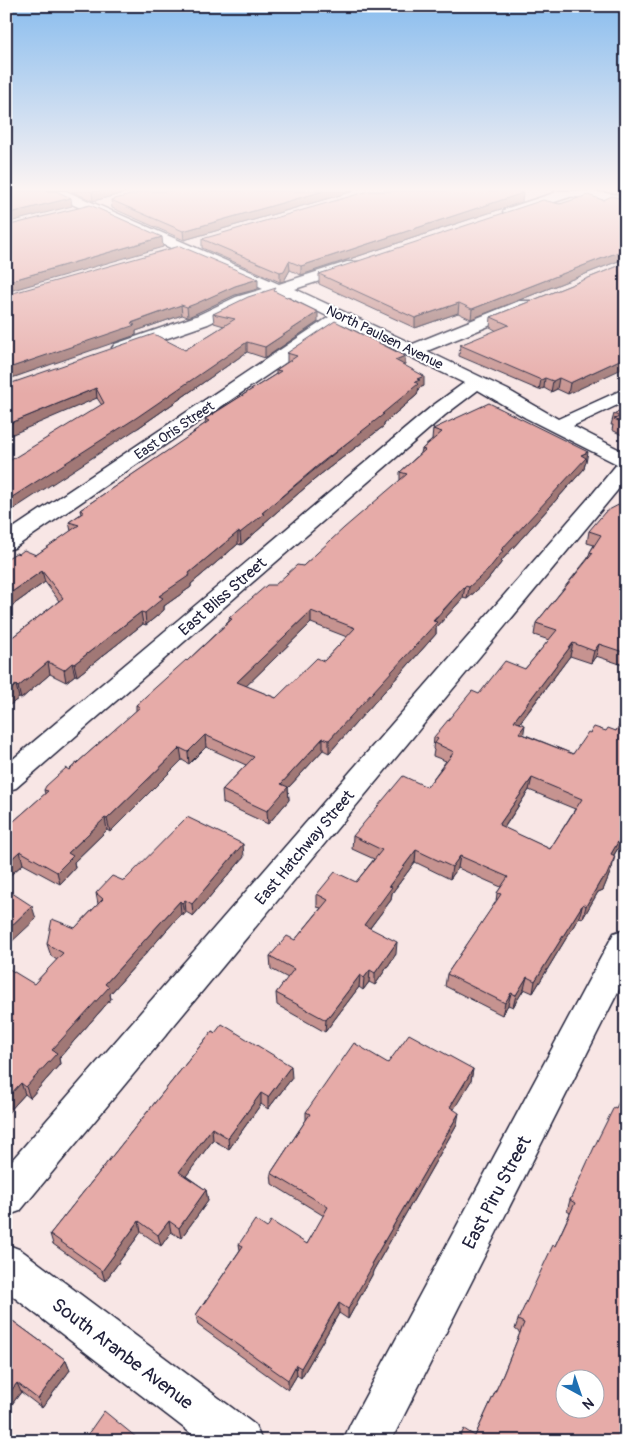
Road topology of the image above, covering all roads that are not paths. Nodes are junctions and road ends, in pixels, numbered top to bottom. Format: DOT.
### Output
graph roads {
  1 [pos="207,259"];
  2 [pos="363,262"];
  3 [pos="279,290"];
  4 [pos="543,298"];
  5 [pos="342,316"];
  6 [pos="414,350"];
  7 [pos="109,352"];
  8 [pos="478,382"];
  9 [pos="626,394"];
  10 [pos="558,426"];
  11 [pos="626,462"];
  12 [pos="626,466"];
  13 [pos="6,543"];
  14 [pos="6,781"];
  15 [pos="626,943"];
  16 [pos="6,1197"];
  17 [pos="6,1264"];
  18 [pos="239,1441"];
  19 [pos="366,1441"];
  1 -- 3 [label="street, North Paulsen Avenue"];
  2 -- 3 [label="street"];
  3 -- 5 [label="street, North Paulsen Avenue"];
  3 -- 7 [label="street"];
  4 -- 6 [label="street"];
  5 -- 6 [label="street, North Paulsen Avenue"];
  5 -- 13 [label="street, East Oris Street"];
  6 -- 8 [label="street, North Paulsen Avenue"];
  8 -- 10 [label="street, North Paulsen Avenue"];
  8 -- 14 [label="street, East Bliss Street"];
  9 -- 10 [label="street"];
  10 -- 11 [label="street, North Paulsen Avenue"];
  12 -- 16 [label="street, East Hatchway Street"];
  15 -- 19 [label="street, East Piru Street"];
  17 -- 18 [label="street, South Aranbe Avenue"];
}
